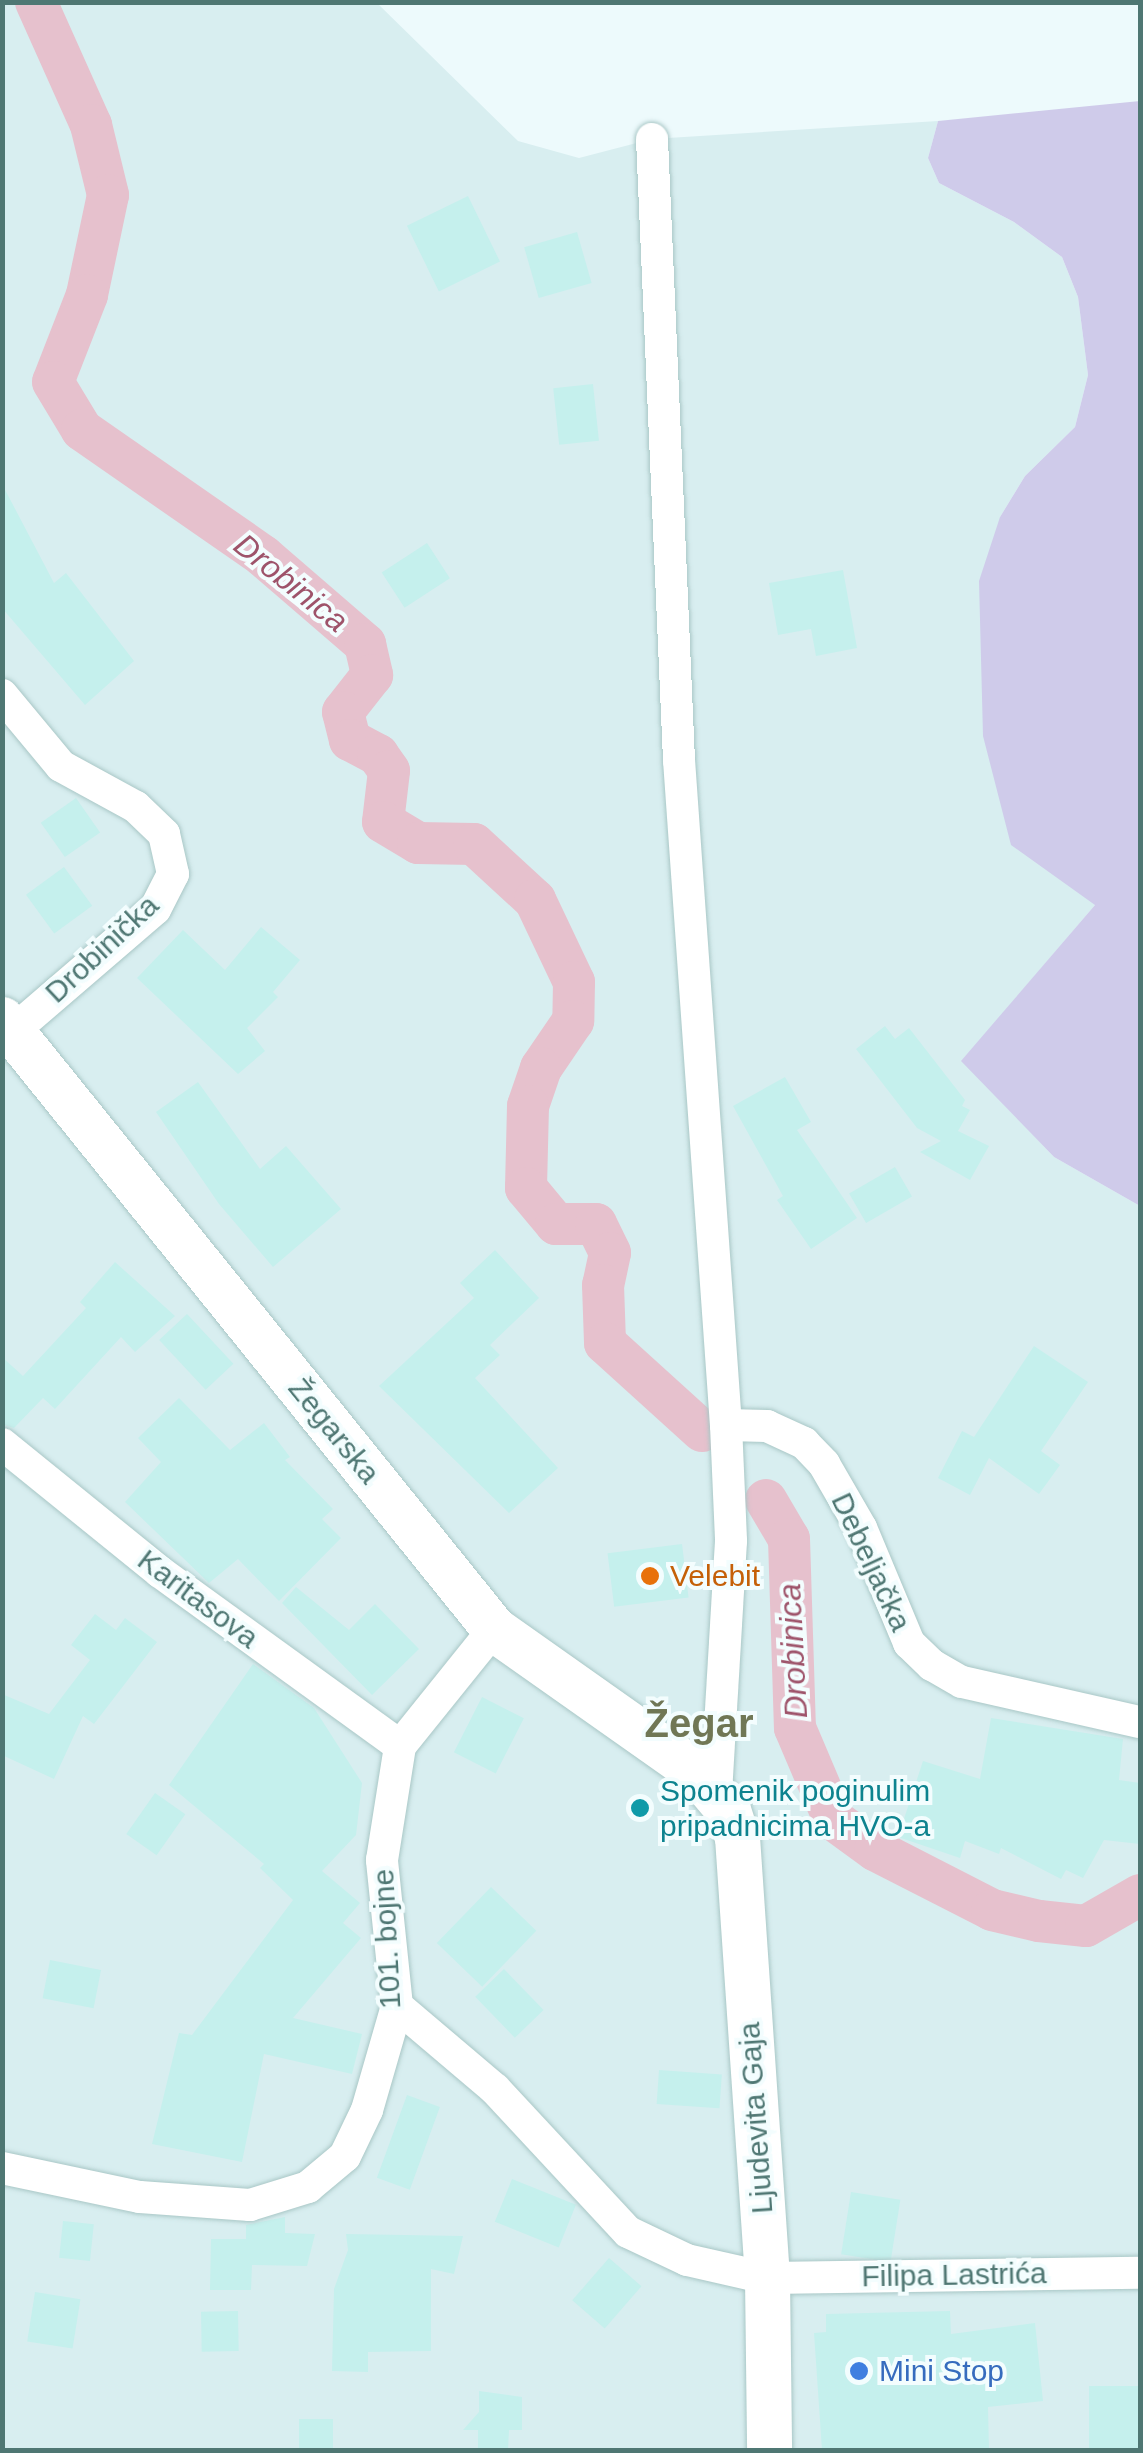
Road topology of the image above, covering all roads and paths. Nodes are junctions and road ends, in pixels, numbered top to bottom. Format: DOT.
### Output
graph roads {
  1 [pos="652,139"];
  2 [pos="2,695"];
  3 [pos="7,1025"];
  4 [pos="726,1426"];
  5 [pos="2,1444"];
  6 [pos="494,1628"];
  7 [pos="1140,1722"];
  8 [pos="400,1746"];
  9 [pos="716,1790"];
  10 [pos="396,2006"];
  11 [pos="2,2168"];
  12 [pos="1140,2273"];
  13 [pos="767,2278"];
  14 [pos="768,2450"];
  1 -- 4 [label="street"];
  2 -- 3 [label="street, Drobinička"];
  3 -- 6 [label="street, Žegarska"];
  4 -- 7 [label="street, Debeljačka"];
  4 -- 9 [label="street"];
  5 -- 8 [label="street, Karitasova"];
  6 -- 8 [label="street, 101. bojne"];
  6 -- 9 [label="street, Žegarska"];
  8 -- 10 [label="street, 101. bojne"];
  9 -- 13 [label="street, Ljudevita Gaja"];
  10 -- 11 [label="street, 101. bojne"];
  10 -- 13 [label="street, Filipa Lastrića"];
  12 -- 13 [label="street, Filipa Lastrića"];
  13 -- 14 [label="street, Ljudevita Gaja"];
}
